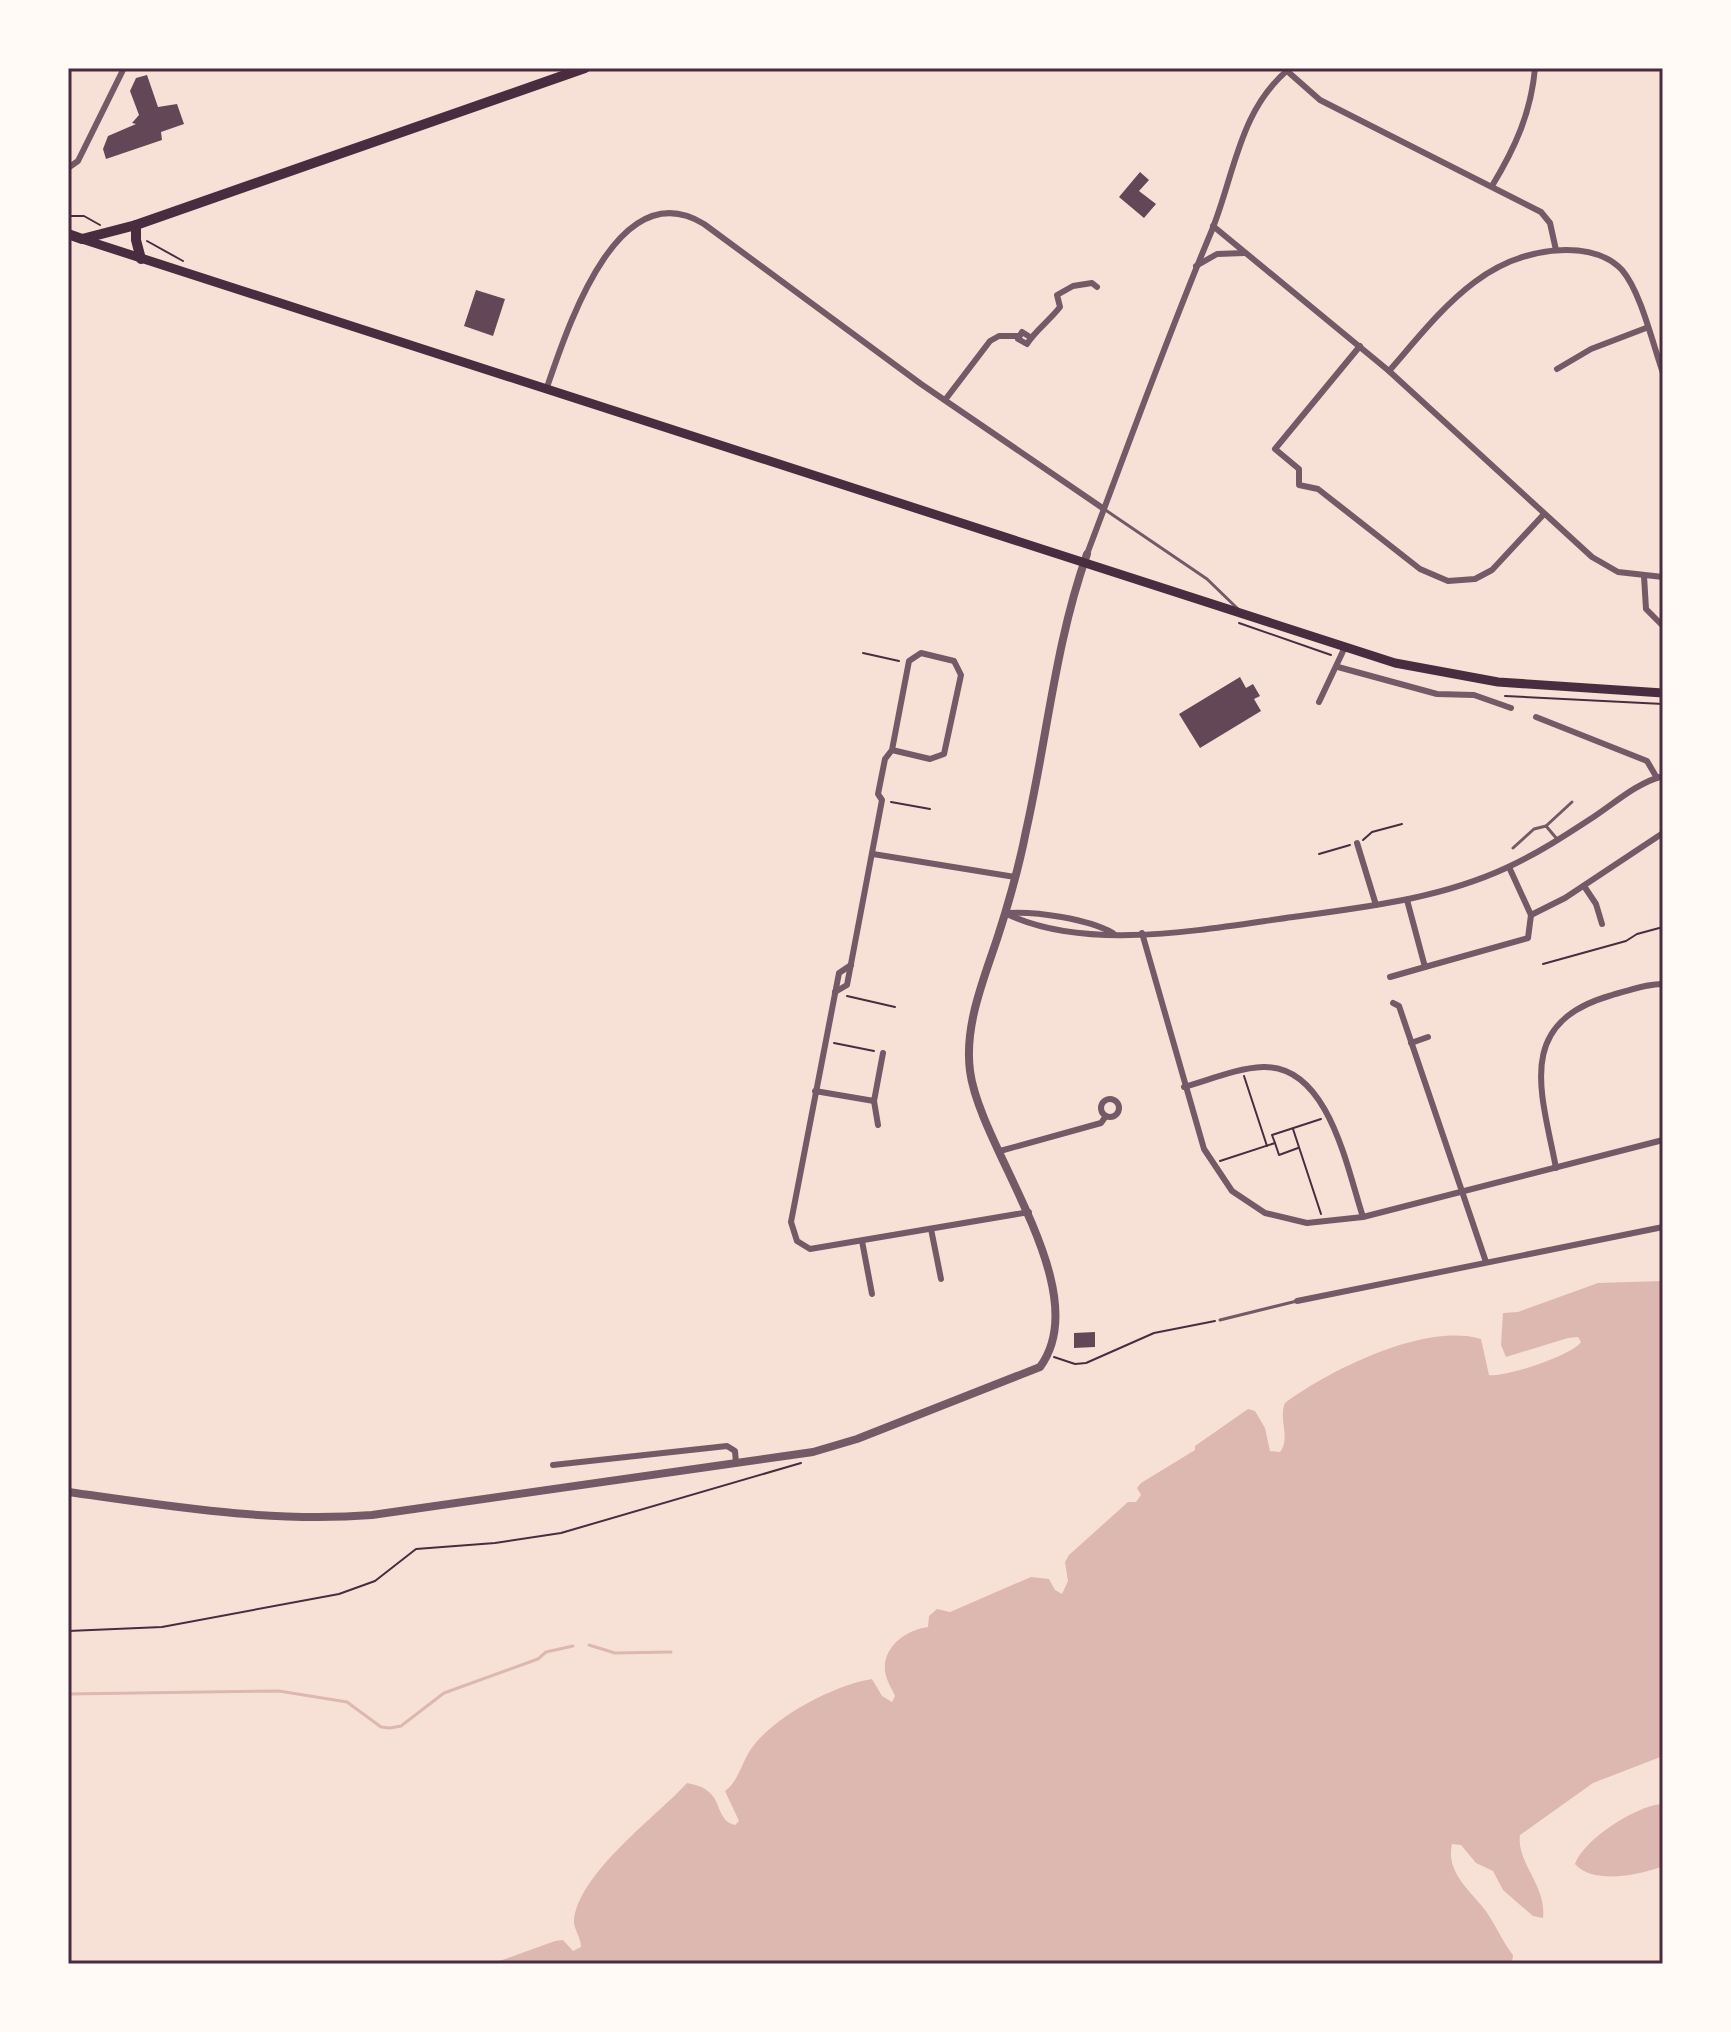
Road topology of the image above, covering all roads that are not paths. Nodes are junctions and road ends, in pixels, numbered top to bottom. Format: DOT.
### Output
graph roads {
  1 [pos="124,68"];
  2 [pos="585,68"];
  3 [pos="1535,68"];
  4 [pos="1287,69"];
  5 [pos="68,168"];
  6 [pos="1492,186"];
  7 [pos="136,225"];
  8 [pos="1213,226"];
  9 [pos="68,234"];
  10 [pos="82,239"];
  11 [pos="1556,250"];
  12 [pos="1246,253"];
  13 [pos="141,259"];
  14 [pos="1196,266"];
  15 [pos="1097,287"];
  16 [pos="1646,328"];
  17 [pos="1360,346"];
  18 [pos="1557,369"];
  19 [pos="1389,371"];
  20 [pos="1663,373"];
  21 [pos="546,390"];
  22 [pos="945,400"];
  23 [pos="1104,509"];
  24 [pos="1544,514"];
  25 [pos="1085,559"];
  26 [pos="1644,576"];
  27 [pos="1663,577"];
  28 [pos="1240,613"];
  29 [pos="1663,626"];
  30 [pos="1345,647"];
  31 [pos="1338,667"];
  32 [pos="1663,693"];
  33 [pos="1319,702"];
  34 [pos="1511,708"];
  35 [pos="1536,717"];
  36 [pos="892,750"];
  37 [pos="1660,777"];
  38 [pos="1572,802"];
  39 [pos="1546,826"];
  40 [pos="1663,833"];
  41 [pos="1558,840"];
  42 [pos="1357,843"];
  43 [pos="1513,848"];
  44 [pos="873,854"];
  45 [pos="1509,867"];
  46 [pos="1015,877"];
  47 [pos="1584,886"];
  48 [pos="1407,900"];
  49 [pos="1376,905"];
  50 [pos="1005,913"];
  51 [pos="1531,915"];
  52 [pos="1602,924"];
  53 [pos="1142,933"];
  54 [pos="1425,967"];
  55 [pos="1390,977"];
  56 [pos="1663,984"];
  57 [pos="1393,1003"];
  58 [pos="1428,1037"];
  59 [pos="1411,1043"];
  60 [pos="883,1053"];
  61 [pos="1184,1087"];
  62 [pos="815,1091"];
  63 [pos="874,1101"];
  64 [pos="1106,1116"];
  65 [pos="878,1125"];
  66 [pos="1663,1140"];
  67 [pos="1000,1151"];
  68 [pos="1556,1168"];
  69 [pos="1462,1193"];
  70 [pos="1029,1212"];
  71 [pos="1363,1217"];
  72 [pos="1663,1227"];
  73 [pos="931,1229"];
  74 [pos="862,1241"];
  75 [pos="1486,1262"];
  76 [pos="941,1279"];
  77 [pos="872,1294"];
  78 [pos="1297,1301"];
  79 [pos="1220,1320"];
  80 [pos="736,1463"];
  81 [pos="553,1465"];
  82 [pos="68,1492"];
  1 -- 5 [label="street"];
  2 -- 7 [label="main road"];
  3 -- 6 [label="street"];
  4 -- 6 [label="street"];
  4 -- 8 [label="street"];
  6 -- 11 [label="street"];
  7 -- 10 [label="main road"];
  7 -- 13 [label="main road"];
  8 -- 12 [label="street"];
  8 -- 14 [label="street"];
  9 -- 10 [label="main road"];
  10 -- 13 [label="main road"];
  11 -- 16 [label="street"];
  11 -- 19 [label="street"];
  12 -- 14 [label="street"];
  12 -- 17 [label="street"];
  13 -- 21 [label="main road"];
  14 -- 23 [label="street"];
  15 -- 22 [label="street"];
  16 -- 18 [label="street"];
  16 -- 20 [label="street"];
  17 -- 19 [label="street"];
  17 -- 24 [label="street"];
  19 -- 24 [label="street"];
  21 -- 22 [label="street"];
  21 -- 25 [label="main road"];
  22 -- 23 [label="street"];
  23 -- 25 [label="street"];
  23 -- 28 [label="lane"];
  24 -- 26 [label="street"];
  25 -- 28 [label="main road"];
  25 -- 46 [label="street"];
  26 -- 27 [label="street"];
  26 -- 29 [label="street"];
  28 -- 30 [label="main road"];
  30 -- 31 [label="street"];
  30 -- 32 [label="main road"];
  31 -- 33 [label="street"];
  31 -- 34 [label="street"];
  35 -- 37 [label="street"];
  36 -- 36 [label="street"];
  36 -- 44 [label="street"];
  37 -- 41 [label="street"];
  38 -- 39 [label="lane"];
  39 -- 41 [label="lane"];
  39 -- 43 [label="lane"];
  40 -- 47 [label="street"];
  41 -- 45 [label="street"];
  42 -- 49 [label="street"];
  44 -- 46 [label="street"];
  44 -- 62 [label="street"];
  45 -- 48 [label="street"];
  45 -- 51 [label="street"];
  46 -- 50 [label="street"];
  47 -- 51 [label="street"];
  47 -- 52 [label="street"];
  48 -- 49 [label="street"];
  48 -- 54 [label="street"];
  49 -- 53 [label="street"];
  50 -- 53 [label="street"];
  50 -- 67 [label="street"];
  51 -- 54 [label="street"];
  53 -- 61 [label="street"];
  54 -- 55 [label="street"];
  56 -- 68 [label="street"];
  57 -- 59 [label="street"];
  58 -- 59 [label="street"];
  59 -- 69 [label="street"];
  60 -- 63 [label="street"];
  61 -- 71 [label="street"];
  61 -- 71 [label="street"];
  62 -- 63 [label="street"];
  62 -- 74 [label="street"];
  63 -- 65 [label="street"];
  64 -- 67 [label="street"];
  66 -- 68 [label="street"];
  67 -- 70 [label="street"];
  68 -- 69 [label="street"];
  69 -- 71 [label="street"];
  69 -- 75 [label="street"];
  70 -- 73 [label="street"];
  70 -- 80 [label="street"];
  72 -- 75 [label="street"];
  73 -- 74 [label="street"];
  73 -- 76 [label="street"];
  74 -- 77 [label="street"];
  75 -- 78 [label="street"];
  78 -- 79 [label="lane"];
  80 -- 81 [label="street"];
  80 -- 82 [label="street"];
}
